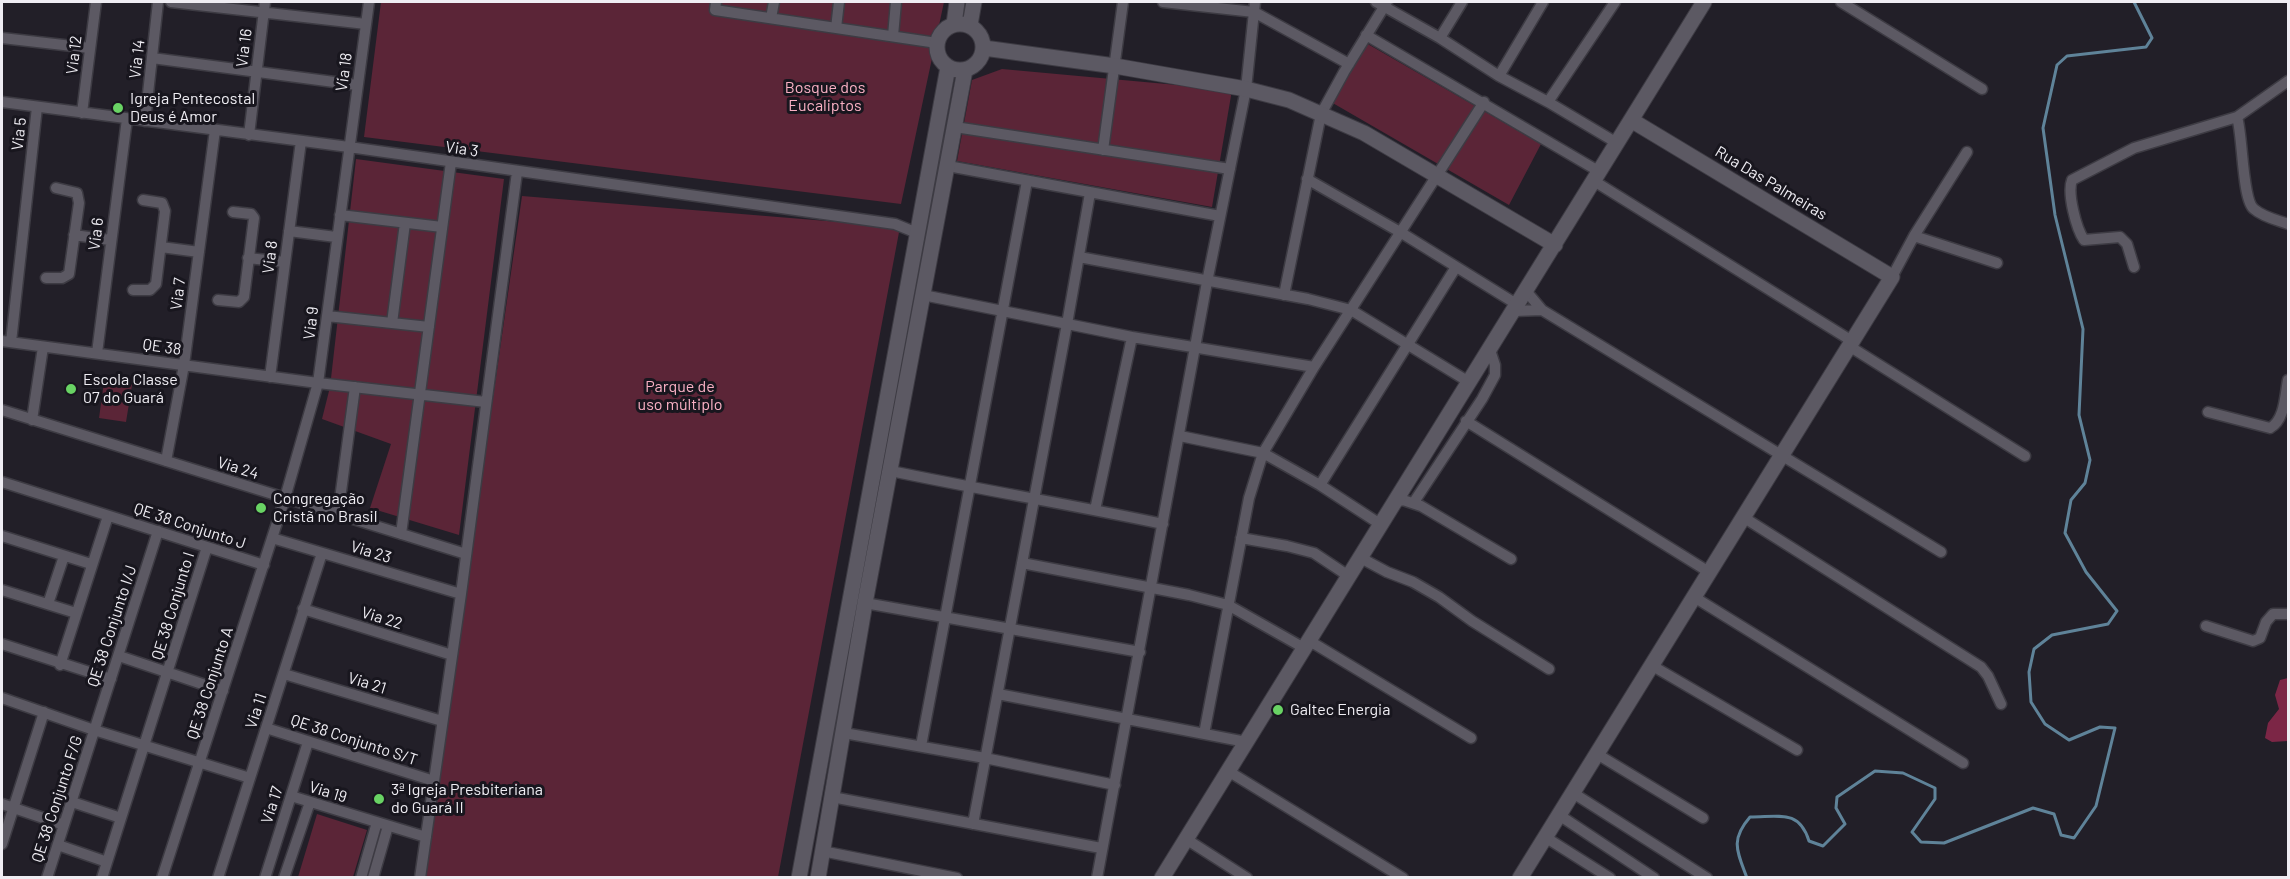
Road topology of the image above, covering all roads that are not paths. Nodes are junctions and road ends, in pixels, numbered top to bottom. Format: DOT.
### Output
graph roads {
  1 [pos="96,2"];
  2 [pos="158,2"];
  3 [pos="171,2"];
  4 [pos="369,2"];
  5 [pos="716,2"];
  6 [pos="774,2"];
  7 [pos="839,2"];
  8 [pos="896,2"];
  9 [pos="957,2"];
  10 [pos="974,2"];
  11 [pos="1123,2"];
  12 [pos="1163,2"];
  13 [pos="1462,2"];
  14 [pos="1543,2"];
  15 [pos="1615,2"];
  16 [pos="1704,2"];
  17 [pos="1841,2"];
  18 [pos="1188,3"];
  19 [pos="1383,3"];
  20 [pos="265,7"];
  21 [pos="1254,7"];
  22 [pos="771,18"];
  23 [pos="366,24"];
  24 [pos="954,24"];
  25 [pos="970,26"];
  26 [pos="836,28"];
  27 [pos="1366,35"];
  28 [pos="893,36"];
  29 [pos="2,38"];
  30 [pos="1440,38"];
  31 [pos="937,43"];
  32 [pos="90,48"];
  33 [pos="984,48"];
  34 [pos="152,58"];
  35 [pos="1349,64"];
  36 [pos="1115,66"];
  37 [pos="948,67"];
  38 [pos="965,70"];
  39 [pos="256,71"];
  40 [pos="1499,76"];
  41 [pos="2289,81"];
  42 [pos="357,85"];
  43 [pos="1246,89"];
  44 [pos="1982,89"];
  45 [pos="2,102"];
  46 [pos="1484,102"];
  47 [pos="1548,102"];
  48 [pos="37,107"];
  49 [pos="82,113"];
  50 [pos="1322,114"];
  51 [pos="2237,117"];
  52 [pos="127,119"];
  53 [pos="1631,120"];
  54 [pos="145,121"];
  55 [pos="955,127"];
  56 [pos="215,130"];
  57 [pos="249,135"];
  58 [pos="301,141"];
  59 [pos="1617,143"];
  60 [pos="349,147"];
  61 [pos="1103,150"];
  62 [pos="1967,152"];
  63 [pos="451,162"];
  64 [pos="948,166"];
  65 [pos="1230,169"];
  66 [pos="517,172"];
  67 [pos="1438,176"];
  68 [pos="1597,177"];
  69 [pos="1307,179"];
  70 [pos="1027,181"];
  71 [pos="56,188"];
  72 [pos="1089,193"];
  73 [pos="142,200"];
  74 [pos="233,212"];
  75 [pos="340,215"];
  76 [pos="1220,216"];
  77 [pos="405,223"];
  78 [pos="2289,224"];
  79 [pos="442,227"];
  80 [pos="289,231"];
  81 [pos="1400,232"];
  82 [pos="917,233"];
  83 [pos="74,235"];
  84 [pos="1914,236"];
  85 [pos="336,237"];
  86 [pos="110,240"];
  87 [pos="1555,245"];
  88 [pos="161,247"];
  89 [pos="199,252"];
  90 [pos="1079,257"];
  91 [pos="248,258"];
  92 [pos="285,262"];
  93 [pos="1997,263"];
  94 [pos="1456,267"];
  95 [pos="2134,267"];
  96 [pos="1892,277"];
  97 [pos="46,278"];
  98 [pos="1207,282"];
  99 [pos="133,290"];
  100 [pos="1526,291"];
  101 [pos="1284,294"];
  102 [pos="923,295"];
  103 [pos="218,300"];
  104 [pos="1516,308"];
  105 [pos="1352,310"];
  106 [pos="1542,310"];
  107 [pos="1002,311"];
  108 [pos="327,316"];
  109 [pos="392,323"];
  110 [pos="1067,324"];
  111 [pos="429,327"];
  112 [pos="1132,337"];
  113 [pos="6,342"];
  114 [pos="1408,344"];
  115 [pos="1851,344"];
  116 [pos="44,347"];
  117 [pos="1196,347"];
  118 [pos="1490,350"];
  119 [pos="97,353"];
  120 [pos="184,365"];
  121 [pos="1314,367"];
  122 [pos="270,377"];
  123 [pos="900,377"];
  124 [pos="2289,380"];
  125 [pos="1469,382"];
  126 [pos="318,383"];
  127 [pos="355,387"];
  128 [pos="420,394"];
  129 [pos="486,402"];
  130 [pos="2,410"];
  131 [pos="2208,412"];
  132 [pos="32,420"];
  133 [pos="1466,421"];
  134 [pos="1180,436"];
  135 [pos="1263,453"];
  136 [pos="1781,455"];
  137 [pos="2025,456"];
  138 [pos="166,461"];
  139 [pos="891,471"];
  140 [pos="2,482"];
  141 [pos="1320,485"];
  142 [pos="969,487"];
  143 [pos="1034,497"];
  144 [pos="285,498"];
  145 [pos="1394,502"];
  146 [pos="1414,502"];
  147 [pos="1095,510"];
  148 [pos="338,514"];
  149 [pos="108,516"];
  150 [pos="1743,517"];
  151 [pos="1163,524"];
  152 [pos="1380,524"];
  153 [pos="158,531"];
  154 [pos="401,534"];
  155 [pos="2,536"];
  156 [pos="272,538"];
  157 [pos="1241,538"];
  158 [pos="207,547"];
  159 [pos="1941,552"];
  160 [pos="322,553"];
  161 [pos="466,554"];
  162 [pos="64,556"];
  163 [pos="1359,557"];
  164 [pos="1511,559"];
  165 [pos="1022,563"];
  166 [pos="91,564"];
  167 [pos="264,565"];
  168 [pos="1709,572"];
  169 [pos="1347,575"];
  170 [pos="1151,588"];
  171 [pos="2,590"];
  172 [pos="461,594"];
  173 [pos="1694,597"];
  174 [pos="865,603"];
  175 [pos="48,604"];
  176 [pos="1228,605"];
  177 [pos="303,609"];
  178 [pos="76,613"];
  179 [pos="2289,614"];
  180 [pos="946,616"];
  181 [pos="2206,626"];
  182 [pos="1010,629"];
  183 [pos="2,644"];
  184 [pos="1306,644"];
  185 [pos="1140,652"];
  186 [pos="452,655"];
  187 [pos="119,656"];
  188 [pos="60,664"];
  189 [pos="1651,665"];
  190 [pos="1549,669"];
  191 [pos="168,673"];
  192 [pos="284,674"];
  193 [pos="111,679"];
  194 [pos="223,691"];
  195 [pos="998,694"];
  196 [pos="2,698"];
  197 [pos="2001,704"];
  198 [pos="44,712"];
  199 [pos="1127,719"];
  200 [pos="442,721"];
  201 [pos="266,728"];
  202 [pos="94,730"];
  203 [pos="844,733"];
  204 [pos="1204,734"];
  205 [pos="1471,738"];
  206 [pos="308,742"];
  207 [pos="1246,742"];
  208 [pos="144,745"];
  209 [pos="921,747"];
  210 [pos="1797,750"];
  211 [pos="1597,754"];
  212 [pos="985,758"];
  213 [pos="199,763"];
  214 [pos="1964,763"];
  215 [pos="1228,771"];
  216 [pos="250,778"];
  217 [pos="434,781"];
  218 [pos="1114,785"];
  219 [pos="1573,793"];
  220 [pos="291,796"];
  221 [pos="832,797"];
  222 [pos="72,802"];
  223 [pos="310,802"];
  224 [pos="2,804"];
  225 [pos="13,808"];
  226 [pos="1559,815"];
  227 [pos="121,818"];
  228 [pos="1703,818"];
  229 [pos="377,822"];
  230 [pos="973,824"];
  231 [pos="64,825"];
  232 [pos="388,826"];
  233 [pos="426,837"];
  234 [pos="1545,837"];
  235 [pos="1186,839"];
  236 [pos="2,844"];
  237 [pos="58,845"];
  238 [pos="1101,848"];
  239 [pos="822,851"];
  240 [pos="107,862"];
  241 [pos="47,878"];
  242 [pos="102,878"];
  243 [pos="162,878"];
  244 [pos="218,878"];
  245 [pos="265,878"];
  246 [pos="284,878"];
  247 [pos="361,878"];
  248 [pos="373,878"];
  249 [pos="420,878"];
  250 [pos="799,878"];
  251 [pos="818,878"];
  252 [pos="957,878"];
  253 [pos="1096,878"];
  254 [pos="1162,878"];
  255 [pos="1247,878"];
  256 [pos="1403,878"];
  257 [pos="1520,878"];
  258 [pos="1610,878"];
  259 [pos="1654,878"];
  260 [pos="1707,878"];
  1 -- 32 [label="street, Via 12"];
  2 -- 34 [label="street, Via 14"];
  3 -- 20 [label="street"];
  4 -- 23 [label="street, Via 18"];
  5 -- 22 [label="street"];
  6 -- 22 [label="street"];
  7 -- 26 [label="street"];
  8 -- 28 [label="street"];
  9 -- 24 [label="street"];
  10 -- 25 [label="street"];
  11 -- 36 [label="street"];
  12 -- 18 [label="street"];
  13 -- 30 [label="street"];
  14 -- 40 [label="street"];
  15 -- 47 [label="street"];
  16 -- 53 [label="street"];
  17 -- 44 [label="street"];
  18 -- 21 [label="street"];
  19 -- 27 [label="street"];
  19 -- 30 [label="street"];
  20 -- 23 [label="street"];
  20 -- 39 [label="street, Via 16"];
  21 -- 35 [label="street"];
  21 -- 43 [label="street"];
  22 -- 26 [label="street"];
  23 -- 42 [label="street, Via 18"];
  24 -- 25 [label="street"];
  24 -- 31 [label="street"];
  25 -- 33 [label="street"];
  26 -- 28 [label="street"];
  27 -- 35 [label="street"];
  27 -- 46 [label="street"];
  28 -- 31 [label="street"];
  29 -- 32 [label="street"];
  30 -- 40 [label="street"];
  31 -- 37 [label="street"];
  32 -- 49 [label="street, Via 12"];
  33 -- 36 [label="street"];
  33 -- 38 [label="street"];
  34 -- 39 [label="street"];
  34 -- 54 [label="street, Via 14"];
  35 -- 50 [label="street"];
  36 -- 43 [label="street"];
  36 -- 61 [label="street"];
  37 -- 38 [label="street"];
  37 -- 82 [label="street"];
  38 -- 55 [label="street"];
  39 -- 42 [label="street"];
  39 -- 57 [label="street, Via 16"];
  40 -- 47 [label="street"];
  41 -- 51 [label="street"];
  42 -- 60 [label="street, Via 18"];
  43 -- 50 [label="street"];
  43 -- 65 [label="street"];
  45 -- 48 [label="street, Via 3"];
  46 -- 67 [label="street"];
  46 -- 68 [label="street"];
  47 -- 59 [label="street"];
  48 -- 49 [label="street, Via 3"];
  48 -- 113 [label="street, Via 5"];
  49 -- 52 [label="street, Via 3"];
  50 -- 67 [label="street"];
  50 -- 69 [label="street"];
  51 -- 78 [label="street"];
  51 -- 95 [label="street"];
  52 -- 54 [label="street, Via 3"];
  52 -- 86 [label="street, Via 6"];
  53 -- 59 [label="street"];
  53 -- 96 [label="street, Rua Das Palmeiras"];
  54 -- 56 [label="street, Via 3"];
  55 -- 61 [label="street"];
  55 -- 64 [label="street"];
  56 -- 57 [label="street, Via 3"];
  56 -- 89 [label="street, Via 7"];
  57 -- 58 [label="street, Via 3"];
  58 -- 60 [label="street, Via 3"];
  58 -- 80 [label="street, Via 8"];
  59 -- 68 [label="street"];
  60 -- 63 [label="street, Via 3"];
  60 -- 75 [label="street, Via 9"];
  61 -- 65 [label="street"];
  62 -- 84 [label="street"];
  63 -- 66 [label="street, Via 3"];
  63 -- 79 [label="street"];
  64 -- 70 [label="street"];
  64 -- 102 [label="street"];
  65 -- 76 [label="street"];
  66 -- 82 [label="street, Via 3"];
  66 -- 129 [label="street"];
  67 -- 81 [label="street"];
  67 -- 87 [label="street"];
  68 -- 87 [label="street"];
  68 -- 115 [label="street"];
  69 -- 81 [label="street"];
  69 -- 101 [label="street"];
  70 -- 72 [label="street"];
  70 -- 107 [label="street"];
  71 -- 83 [label="street"];
  72 -- 76 [label="street"];
  72 -- 90 [label="street"];
  73 -- 88 [label="street"];
  74 -- 91 [label="street"];
  75 -- 77 [label="street"];
  75 -- 85 [label="street, Via 9"];
  76 -- 98 [label="street"];
  77 -- 79 [label="street"];
  77 -- 109 [label="street"];
  79 -- 111 [label="street"];
  80 -- 85 [label="street"];
  80 -- 92 [label="street, Via 8"];
  81 -- 94 [label="street"];
  81 -- 105 [label="street"];
  82 -- 123 [label="street"];
  83 -- 86 [label="street"];
  83 -- 97 [label="street"];
  84 -- 93 [label="street"];
  84 -- 96 [label="street"];
  85 -- 108 [label="street, Via 9"];
  86 -- 119 [label="street, Via 6"];
  87 -- 100 [label="street"];
  88 -- 89 [label="street"];
  88 -- 99 [label="street"];
  89 -- 120 [label="street, Via 7"];
  90 -- 98 [label="street"];
  90 -- 110 [label="street"];
  91 -- 92 [label="street"];
  91 -- 103 [label="street"];
  92 -- 122 [label="street, Via 8"];
  94 -- 104 [label="street"];
  94 -- 114 [label="street"];
  96 -- 115 [label="street"];
  98 -- 101 [label="street"];
  98 -- 117 [label="street"];
  100 -- 104 [label="street"];
  100 -- 106 [label="street"];
  101 -- 105 [label="street"];
  102 -- 107 [label="street"];
  102 -- 123 [label="street"];
  104 -- 106 [label="street"];
  104 -- 118 [label="street"];
  105 -- 114 [label="street"];
  105 -- 121 [label="street"];
  106 -- 136 [label="street"];
  107 -- 110 [label="street"];
  107 -- 142 [label="street"];
  108 -- 109 [label="street"];
  108 -- 126 [label="street, Via 9"];
  109 -- 111 [label="street"];
  110 -- 112 [label="street"];
  110 -- 143 [label="street"];
  111 -- 128 [label="street"];
  112 -- 117 [label="street"];
  112 -- 147 [label="street"];
  113 -- 116 [label="street, QE 38"];
  114 -- 125 [label="street"];
  114 -- 141 [label="street"];
  115 -- 136 [label="street"];
  115 -- 137 [label="street"];
  116 -- 119 [label="street, QE 38"];
  116 -- 132 [label="street"];
  117 -- 121 [label="street"];
  117 -- 134 [label="street"];
  118 -- 125 [label="street"];
  118 -- 133 [label="street"];
  119 -- 120 [label="street, QE 38"];
  120 -- 122 [label="street, QE 38"];
  120 -- 138 [label="street, Via 7"];
  121 -- 135 [label="street"];
  122 -- 126 [label="street, QE 38"];
  123 -- 139 [label="street"];
  123 -- 250 [label="street"];
  124 -- 131 [label="street"];
  125 -- 145 [label="street"];
  126 -- 127 [label="street, QE 38"];
  126 -- 144 [label="street, Via 9"];
  127 -- 128 [label="street, QE 38"];
  127 -- 148 [label="street"];
  128 -- 129 [label="street, QE 38"];
  128 -- 154 [label="street"];
  129 -- 161 [label="street"];
  130 -- 132 [label="street, Via 24"];
  132 -- 138 [label="street, Via 24"];
  133 -- 146 [label="street"];
  133 -- 168 [label="street"];
  134 -- 135 [label="street"];
  134 -- 151 [label="street"];
  135 -- 141 [label="street"];
  135 -- 157 [label="street"];
  136 -- 150 [label="street"];
  136 -- 159 [label="street"];
  138 -- 144 [label="street, Via 24"];
  139 -- 142 [label="street"];
  139 -- 174 [label="street"];
  140 -- 149 [label="street, QE 38 Conjunto J"];
  141 -- 152 [label="street"];
  142 -- 143 [label="street"];
  142 -- 180 [label="street"];
  143 -- 147 [label="street"];
  143 -- 165 [label="street"];
  144 -- 148 [label="street, Via 24"];
  144 -- 156 [label="street, QE 38 Conjunto A"];
  145 -- 146 [label="street"];
  145 -- 152 [label="street"];
  146 -- 164 [label="street"];
  147 -- 151 [label="street"];
  148 -- 154 [label="street, Via 24"];
  149 -- 153 [label="street, QE 38 Conjunto J"];
  149 -- 166 [label="street, QE 38 Conjunto J"];
  150 -- 168 [label="street"];
  150 -- 197 [label="street"];
  151 -- 170 [label="street"];
  152 -- 163 [label="street"];
  153 -- 158 [label="street, QE 38 Conjunto J"];
  153 -- 187 [label="street, QE 38 Conjunto I/J"];
  154 -- 161 [label="street, Via 24"];
  155 -- 162 [label="street"];
  156 -- 160 [label="street, Via 23"];
  156 -- 167 [label="street, QE 38 Conjunto A"];
  157 -- 169 [label="street"];
  157 -- 176 [label="street"];
  158 -- 167 [label="street, QE 38 Conjunto J"];
  158 -- 191 [label="street, QE 38 Conjunto I"];
  160 -- 172 [label="street, Via 23"];
  160 -- 177 [label="street, Via 11"];
  161 -- 172 [label="street"];
  162 -- 166 [label="street"];
  162 -- 175 [label="street"];
  163 -- 169 [label="street"];
  163 -- 190 [label="street"];
  165 -- 170 [label="street"];
  165 -- 182 [label="street"];
  166 -- 178 [label="street, QE 38 Conjunto J"];
  167 -- 194 [label="street, QE 38 Conjunto A"];
  168 -- 173 [label="street"];
  169 -- 184 [label="street"];
  170 -- 176 [label="street"];
  170 -- 185 [label="street"];
  171 -- 175 [label="street"];
  172 -- 186 [label="street"];
  173 -- 189 [label="street"];
  173 -- 214 [label="street"];
  174 -- 180 [label="street"];
  174 -- 203 [label="street"];
  175 -- 178 [label="street"];
  176 -- 184 [label="street"];
  176 -- 204 [label="street"];
  177 -- 186 [label="street, Via 22"];
  177 -- 192 [label="street, Via 11"];
  178 -- 188 [label="street, QE 38 Conjunto J"];
  179 -- 181 [label="street"];
  180 -- 182 [label="street"];
  180 -- 209 [label="street"];
  182 -- 185 [label="street"];
  182 -- 195 [label="street"];
  183 -- 188 [label="street"];
  184 -- 205 [label="street"];
  184 -- 207 [label="street"];
  185 -- 199 [label="street"];
  186 -- 200 [label="street"];
  187 -- 191 [label="street, QE 38 Conjunto I"];
  187 -- 193 [label="street, QE 38 Conjunto I/J"];
  188 -- 193 [label="street"];
  189 -- 210 [label="street"];
  189 -- 211 [label="street"];
  191 -- 194 [label="street, QE 38 Conjunto I"];
  191 -- 208 [label="street, QE 38 Conjunto I"];
  192 -- 200 [label="street, Via 21"];
  192 -- 201 [label="street, Via 11"];
  193 -- 202 [label="street, QE 38 Conjunto I/J"];
  194 -- 213 [label="street, QE 38 Conjunto A"];
  195 -- 199 [label="street"];
  195 -- 212 [label="street"];
  196 -- 198 [label="street"];
  198 -- 202 [label="street"];
  198 -- 225 [label="street"];
  199 -- 204 [label="street"];
  199 -- 218 [label="street"];
  200 -- 217 [label="street"];
  201 -- 206 [label="street, QE 38 Conjunto S/T"];
  201 -- 216 [label="street, Via 11"];
  202 -- 208 [label="street"];
  202 -- 222 [label="street, QE 38 Conjunto F/G"];
  203 -- 209 [label="street"];
  203 -- 221 [label="street"];
  204 -- 207 [label="street"];
  206 -- 217 [label="street, QE 38 Conjunto S/T"];
  206 -- 220 [label="street, Via 17"];
  207 -- 215 [label="street"];
  208 -- 213 [label="street"];
  208 -- 227 [label="street, QE 38 Conjunto I"];
  209 -- 212 [label="street"];
  211 -- 219 [label="street"];
  211 -- 228 [label="street"];
  212 -- 218 [label="street"];
  212 -- 230 [label="street"];
  213 -- 216 [label="street"];
  213 -- 243 [label="street, QE 38 Conjunto A"];
  215 -- 235 [label="street"];
  215 -- 256 [label="street"];
  216 -- 244 [label="street, Via 11"];
  217 -- 233 [label="street"];
  218 -- 238 [label="street"];
  219 -- 226 [label="street"];
  219 -- 260 [label="street"];
  220 -- 223 [label="street, Via 19"];
  220 -- 245 [label="street, Via 17"];
  221 -- 230 [label="street"];
  221 -- 239 [label="street"];
  222 -- 227 [label="street"];
  222 -- 231 [label="street, QE 38 Conjunto F/G"];
  223 -- 229 [label="street, Via 19"];
  223 -- 246 [label="street"];
  224 -- 225 [label="street"];
  225 -- 231 [label="street"];
  225 -- 236 [label="street"];
  226 -- 234 [label="street"];
  226 -- 259 [label="street"];
  227 -- 240 [label="street, QE 38 Conjunto I"];
  229 -- 232 [label="street, Via 19"];
  229 -- 247 [label="street"];
  230 -- 238 [label="street"];
  231 -- 237 [label="street, QE 38 Conjunto F/G"];
  232 -- 233 [label="street, Via 19"];
  232 -- 248 [label="street"];
  233 -- 249 [label="street"];
  234 -- 257 [label="street"];
  234 -- 258 [label="street"];
  235 -- 254 [label="street"];
  235 -- 255 [label="street"];
  237 -- 240 [label="street"];
  237 -- 241 [label="street, QE 38 Conjunto F/G"];
  238 -- 253 [label="street"];
  239 -- 251 [label="street"];
  239 -- 252 [label="street"];
  240 -- 242 [label="street, QE 38 Conjunto I"];
}
